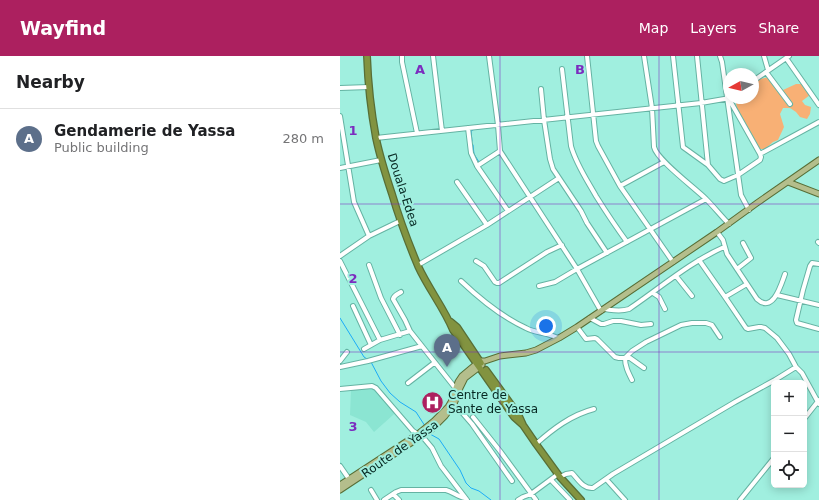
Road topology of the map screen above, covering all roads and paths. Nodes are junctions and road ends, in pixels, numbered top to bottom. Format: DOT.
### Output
graph roads {
  1 [pos="367,56"];
  2 [pos="402,56"];
  3 [pos="433,56"];
  4 [pos="489,56"];
  5 [pos="587,56"];
  6 [pos="644,56"];
  7 [pos="674,56"];
  8 [pos="697,56"];
  9 [pos="720,56"];
  10 [pos="764,56"];
  11 [pos="788,57"];
  12 [pos="723,68"];
  13 [pos="562,69"];
  14 [pos="767,71"];
  15 [pos="759,77"];
  16 [pos="368,87"];
  17 [pos="340,88"];
  18 [pos="541,89"];
  19 [pos="723,100"];
  20 [pos="701,102"];
  21 [pos="729,104"];
  22 [pos="731,104"];
  23 [pos="790,104"];
  24 [pos="678,105"];
  25 [pos="819,105"];
  26 [pos="652,108"];
  27 [pos="593,114"];
  28 [pos="340,116"];
  29 [pos="568,117"];
  30 [pos="544,120"];
  31 [pos="819,122"];
  32 [pos="498,125"];
  33 [pos="468,128"];
  34 [pos="442,131"];
  35 [pos="417,134"];
  36 [pos="376,138"];
  37 [pos="500,151"];
  38 [pos="760,154"];
  39 [pos="381,160"];
  40 [pos="819,160"];
  41 [pos="664,162"];
  42 [pos="708,165"];
  43 [pos="348,166"];
  44 [pos="477,166"];
  45 [pos="340,168"];
  46 [pos="738,175"];
  47 [pos="559,178"];
  48 [pos="457,182"];
  49 [pos="788,182"];
  50 [pos="620,186"];
  51 [pos="819,194"];
  52 [pos="530,197"];
  53 [pos="706,199"];
  54 [pos="749,210"];
  55 [pos="508,211"];
  56 [pos="400,221"];
  57 [pos="729,224"];
  58 [pos="487,225"];
  59 [pos="650,229"];
  60 [pos="718,232"];
  61 [pos="369,236"];
  62 [pos="627,242"];
  63 [pos="743,243"];
  64 [pos="562,245"];
  65 [pos="724,247"];
  66 [pos="607,253"];
  67 [pos="340,256"];
  68 [pos="698,260"];
  69 [pos="340,261"];
  70 [pos="476,261"];
  71 [pos="673,262"];
  72 [pos="819,264"];
  73 [pos="369,265"];
  74 [pos="418,265"];
  75 [pos="577,269"];
  76 [pos="736,269"];
  77 [pos="785,274"];
  78 [pos="676,276"];
  79 [pos="461,281"];
  80 [pos="747,284"];
  81 [pos="539,286"];
  82 [pos="401,292"];
  83 [pos="653,293"];
  84 [pos="777,295"];
  85 [pos="692,296"];
  86 [pos="725,297"];
  87 [pos="800,301"];
  88 [pos="819,305"];
  89 [pos="353,306"];
  90 [pos="665,309"];
  91 [pos="602,310"];
  92 [pos="590,318"];
  93 [pos="651,324"];
  94 [pos="577,327"];
  95 [pos="819,329"];
  96 [pos="410,331"];
  97 [pos="400,335"];
  98 [pos="720,337"];
  99 [pos="559,338"];
  100 [pos="380,340"];
  101 [pos="370,345"];
  102 [pos="422,346"];
  103 [pos="364,348"];
  104 [pos="347,352"];
  105 [pos="625,358"];
  106 [pos="340,361"];
  107 [pos="434,363"];
  108 [pos="481,364"];
  109 [pos="340,367"];
  110 [pos="796,367"];
  111 [pos="644,368"];
  112 [pos="632,380"];
  113 [pos="408,383"];
  114 [pos="456,388"];
  115 [pos="340,389"];
  116 [pos="819,402"];
  117 [pos="453,403"];
  118 [pos="594,409"];
  119 [pos="807,416"];
  120 [pos="473,417"];
  121 [pos="420,435"];
  122 [pos="536,444"];
  123 [pos="771,462"];
  124 [pos="340,466"];
  125 [pos="360,474"];
  126 [pos="559,476"];
  127 [pos="349,479"];
  128 [pos="606,479"];
  129 [pos="551,480"];
  130 [pos="512,481"];
  131 [pos="340,485"];
  132 [pos="340,490"];
  133 [pos="371,490"];
  134 [pos="393,494"];
  135 [pos="531,494"];
  136 [pos="466,499"];
  137 [pos="377,500"];
  138 [pos="384,500"];
  139 [pos="399,500"];
  140 [pos="519,500"];
  141 [pos="536,500"];
  142 [pos="570,500"];
  143 [pos="581,500"];
  144 [pos="625,500"];
  145 [pos="740,500"];
  1 -- 16 [label="highway, Douala-Edea"];
  2 -- 35 [label="street"];
  3 -- 34 [label="street"];
  4 -- 32 [label="street"];
  5 -- 27 [label="street"];
  6 -- 26 [label="street"];
  7 -- 24 [label="street"];
  8 -- 20 [label="street"];
  9 -- 12 [label="street"];
  10 -- 14 [label="street"];
  11 -- 14 [label="street"];
  11 -- 25 [label="street"];
  13 -- 29 [label="street"];
  14 -- 15 [label="street"];
  14 -- 23 [label="street"];
  16 -- 17 [label="street"];
  16 -- 36 [label="highway, Douala-Edea"];
  18 -- 30 [label="street"];
  19 -- 20 [label="street"];
  20 -- 24 [label="street"];
  20 -- 42 [label="street"];
  21 -- 46 [label="street"];
  22 -- 38 [label="street"];
  24 -- 26 [label="street"];
  24 -- 42 [label="street"];
  26 -- 27 [label="street"];
  26 -- 41 [label="street"];
  27 -- 29 [label="street"];
  27 -- 50 [label="street"];
  28 -- 43 [label="street"];
  29 -- 30 [label="street"];
  29 -- 62 [label="street"];
  30 -- 32 [label="street"];
  30 -- 47 [label="street"];
  31 -- 38 [label="street"];
  32 -- 33 [label="street"];
  32 -- 37 [label="street"];
  33 -- 34 [label="street"];
  33 -- 44 [label="street"];
  34 -- 35 [label="street"];
  35 -- 36 [label="street"];
  36 -- 39 [label="highway, Douala-Edea"];
  37 -- 44 [label="street"];
  37 -- 52 [label="street"];
  38 -- 46 [label="street"];
  39 -- 43 [label="street"];
  39 -- 56 [label="highway, Douala-Edea"];
  40 -- 49 [label="main road"];
  41 -- 50 [label="street"];
  41 -- 53 [label="street"];
  42 -- 46 [label="street"];
  43 -- 45 [label="street"];
  43 -- 61 [label="street"];
  44 -- 55 [label="street"];
  46 -- 54 [label="street"];
  47 -- 52 [label="street"];
  47 -- 66 [label="street"];
  48 -- 58 [label="street"];
  49 -- 51 [label="main road"];
  49 -- 54 [label="main road"];
  50 -- 59 [label="street"];
  52 -- 55 [label="street"];
  52 -- 64 [label="street"];
  53 -- 57 [label="street"];
  53 -- 59 [label="street"];
  54 -- 57 [label="main road"];
  55 -- 58 [label="street"];
  56 -- 61 [label="street"];
  56 -- 74 [label="highway, Douala-Edea"];
  57 -- 60 [label="main road"];
  58 -- 74 [label="street"];
  59 -- 62 [label="street"];
  59 -- 71 [label="street"];
  60 -- 65 [label="street"];
  60 -- 71 [label="main road"];
  61 -- 67 [label="street"];
  62 -- 66 [label="street"];
  63 -- 76 [label="street"];
  64 -- 70 [label="street"];
  64 -- 75 [label="street"];
  65 -- 68 [label="street"];
  65 -- 76 [label="street"];
  66 -- 75 [label="street"];
  68 -- 78 [label="street"];
  68 -- 86 [label="street"];
  69 -- 100 [label="street"];
  71 -- 91 [label="main road"];
  72 -- 87 [label="street"];
  73 -- 97 [label="street"];
  74 -- 108 [label="highway, Douala-Edea"];
  75 -- 81 [label="street"];
  75 -- 91 [label="street"];
  76 -- 80 [label="street"];
  77 -- 84 [label="street"];
  78 -- 83 [label="street"];
  78 -- 85 [label="street"];
  79 -- 99 [label="street"];
  80 -- 84 [label="street"];
  80 -- 86 [label="street"];
  82 -- 96 [label="street"];
  83 -- 90 [label="street"];
  83 -- 91 [label="street"];
  84 -- 87 [label="street"];
  86 -- 110 [label="street"];
  87 -- 88 [label="street"];
  87 -- 95 [label="street"];
  89 -- 101 [label="street"];
  91 -- 92 [label="main road"];
  92 -- 93 [label="street"];
  92 -- 94 [label="main road"];
  94 -- 99 [label="main road"];
  94 -- 105 [label="street"];
  96 -- 97 [label="street"];
  96 -- 102 [label="street"];
  97 -- 100 [label="street"];
  98 -- 105 [label="street"];
  99 -- 108 [label="main road"];
  100 -- 101 [label="street"];
  101 -- 103 [label="street"];
  102 -- 107 [label="street"];
  102 -- 109 [label="street"];
  104 -- 106 [label="street"];
  105 -- 111 [label="street"];
  105 -- 112 [label="street"];
  107 -- 113 [label="street"];
  107 -- 114 [label="street"];
  108 -- 114 [label="main road, Route de Yassa"];
  108 -- 117 [label="main road, Route de Yassa"];
  108 -- 122 [label="highway, Douala-Edea"];
  110 -- 116 [label="street"];
  110 -- 128 [label="street"];
  114 -- 117 [label="main road, Route de Yassa"];
  115 -- 121 [label="street"];
  116 -- 119 [label="street"];
  117 -- 121 [label="main road, Route de Yassa"];
  117 -- 130 [label="street"];
  118 -- 122 [label="street"];
  120 -- 135 [label="street"];
  121 -- 125 [label="main road, Route de Yassa"];
  121 -- 136 [label="street"];
  122 -- 126 [label="highway, Douala-Edea"];
  123 -- 145 [label="street"];
  124 -- 127 [label="street"];
  125 -- 127 [label="main road, Route de Yassa"];
  125 -- 132 [label="main road, Route de Yassa"];
  126 -- 128 [label="street"];
  126 -- 129 [label="street"];
  126 -- 143 [label="highway, Douala-Edea"];
  127 -- 131 [label="main road, Route de Yassa"];
  128 -- 144 [label="street"];
  129 -- 135 [label="street"];
  129 -- 142 [label="street"];
  133 -- 137 [label="street"];
  134 -- 136 [label="street"];
  134 -- 138 [label="street"];
  134 -- 139 [label="street"];
  135 -- 140 [label="street"];
  135 -- 141 [label="street"];
}
